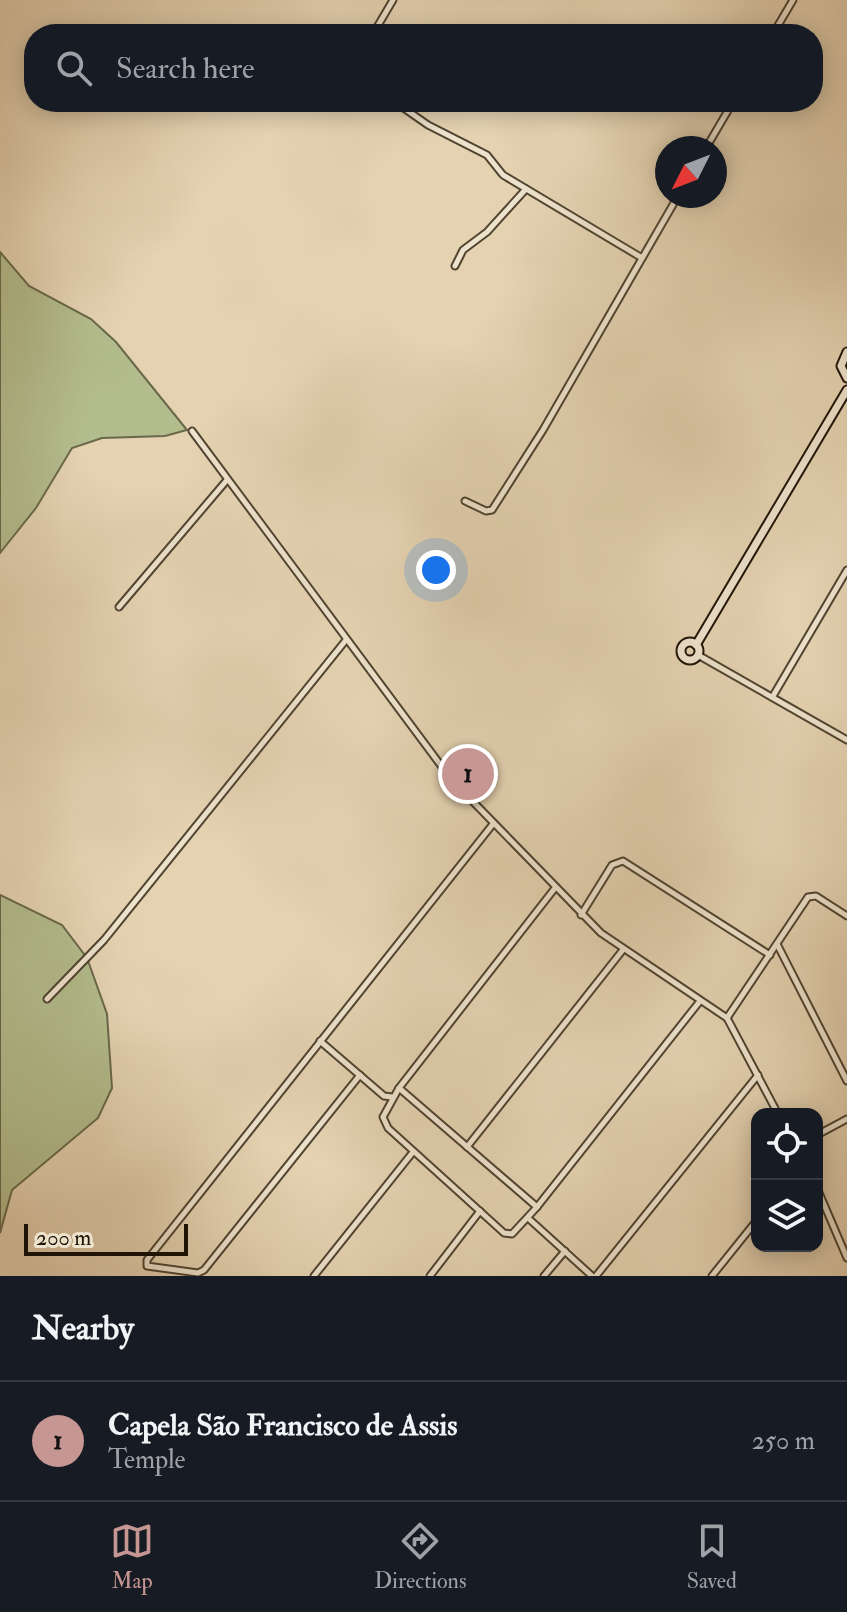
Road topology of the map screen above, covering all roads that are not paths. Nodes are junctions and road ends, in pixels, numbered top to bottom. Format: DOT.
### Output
graph roads {
  1 [pos="393,0"];
  2 [pos="793,0"];
  3 [pos="379,24"];
  4 [pos="779,24"];
  5 [pos="409,112"];
  6 [pos="727,112"];
  7 [pos="713,136"];
  8 [pos="526,189"];
  9 [pos="671,208"];
  10 [pos="642,258"];
  11 [pos="455,266"];
  12 [pos="847,352"];
  13 [pos="847,378"];
  14 [pos="847,390"];
  15 [pos="192,431"];
  16 [pos="227,480"];
  17 [pos="465,501"];
  18 [pos="847,570"];
  19 [pos="119,607"];
  20 [pos="346,640"];
  21 [pos="696,645"];
  22 [pos="698,655"];
  23 [pos="773,696"];
  24 [pos="847,740"];
  25 [pos="493,824"];
  26 [pos="555,888"];
  27 [pos="581,915"];
  28 [pos="847,916"];
  29 [pos="777,943"];
  30 [pos="622,951"];
  31 [pos="770,955"];
  32 [pos="47,999"];
  33 [pos="700,1001"];
  34 [pos="727,1018"];
  35 [pos="320,1041"];
  36 [pos="360,1075"];
  37 [pos="758,1075"];
  38 [pos="847,1081"];
  39 [pos="399,1088"];
  40 [pos="392,1097"];
  41 [pos="775,1108"];
  42 [pos="847,1119"];
  43 [pos="823,1132"];
  44 [pos="467,1147"];
  45 [pos="413,1152"];
  46 [pos="823,1202"];
  47 [pos="537,1207"];
  48 [pos="480,1211"];
  49 [pos="528,1218"];
  50 [pos="751,1227"];
  51 [pos="565,1251"];
  52 [pos="847,1258"];
  53 [pos="314,1276"];
  54 [pos="430,1276"];
  55 [pos="544,1276"];
  56 [pos="594,1276"];
  57 [pos="712,1276"];
  1 -- 3 [label="street"];
  2 -- 4 [label="street"];
  5 -- 8 [label="street"];
  6 -- 7 [label="street"];
  8 -- 10 [label="street"];
  8 -- 11 [label="street"];
  9 -- 10 [label="street"];
  10 -- 17 [label="street"];
  12 -- 13 [label="street"];
  14 -- 21 [label="street"];
  15 -- 16 [label="street"];
  16 -- 19 [label="street"];
  16 -- 20 [label="street"];
  18 -- 23 [label="street"];
  20 -- 25 [label="street"];
  20 -- 32 [label="street"];
  21 -- 22 [label="street"];
  21 -- 22 [label="street"];
  22 -- 23 [label="street"];
  23 -- 24 [label="street"];
  25 -- 26 [label="street"];
  25 -- 35 [label="street"];
  26 -- 27 [label="street"];
  26 -- 39 [label="street"];
  27 -- 30 [label="street"];
  27 -- 31 [label="street"];
  28 -- 29 [label="street"];
  29 -- 31 [label="street"];
  29 -- 38 [label="street"];
  30 -- 33 [label="street"];
  30 -- 44 [label="street"];
  31 -- 34 [label="street"];
  33 -- 34 [label="street"];
  33 -- 47 [label="street"];
  34 -- 37 [label="street"];
  35 -- 36 [label="street"];
  35 -- 36 [label="street"];
  36 -- 40 [label="street"];
  37 -- 41 [label="street"];
  37 -- 56 [label="street"];
  39 -- 40 [label="street"];
  39 -- 44 [label="street"];
  40 -- 45 [label="street"];
  42 -- 43 [label="street"];
  44 -- 47 [label="street"];
  45 -- 48 [label="street"];
  45 -- 53 [label="street"];
  46 -- 52 [label="street"];
  47 -- 49 [label="street"];
  48 -- 49 [label="street"];
  48 -- 54 [label="street"];
  49 -- 51 [label="street"];
  50 -- 57 [label="street"];
  51 -- 55 [label="street"];
  51 -- 56 [label="street"];
}
